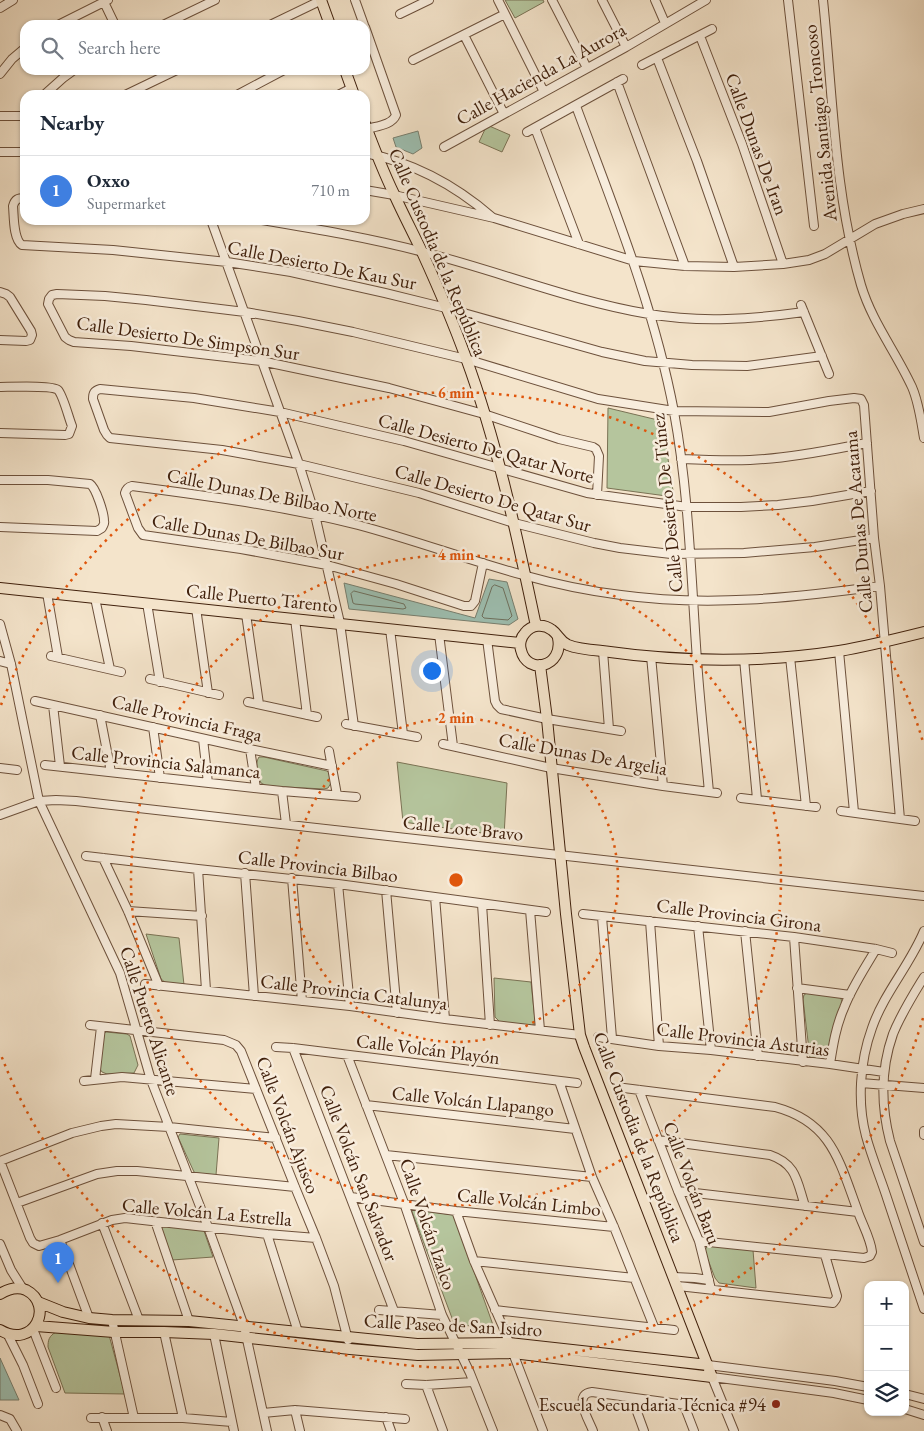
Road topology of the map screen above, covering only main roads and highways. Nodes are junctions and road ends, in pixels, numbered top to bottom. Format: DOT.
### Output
graph roads {
  1 [pos="321,0"];
  2 [pos="328,20"];
  3 [pos="348,75"];
  4 [pos="353,90"];
  5 [pos="370,138"];
  6 [pos="0,588"];
  7 [pos="536,626"];
  8 [pos="924,632"];
  9 [pos="558,638"];
  10 [pos="520,642"];
  11 [pos="589,649"];
  12 [pos="553,660"];
  13 [pos="540,665"];
  14 [pos="0,1294"];
  15 [pos="38,1302"];
  16 [pos="34,1327"];
  17 [pos="4,1332"];
  18 [pos="708,1364"];
  19 [pos="712,1377"];
  1 -- 2 [label="main road"];
  3 -- 4 [label="main road"];
  5 -- 7 [label="main road, Calle Custodia de la República"];
  6 -- 10 [label="main road, Calle Puerto Tarento"];
  7 -- 9 [label="main road"];
  7 -- 10 [label="main road"];
  8 -- 11 [label="main road"];
  9 -- 11 [label="main road"];
  9 -- 12 [label="main road"];
  10 -- 13 [label="main road"];
  11 -- 12 [label="main road"];
  12 -- 13 [label="main road"];
  13 -- 18 [label="main road, Calle Custodia de la República"];
  14 -- 15 [label="main road, Calle Paseo de San Isidro"];
  15 -- 16 [label="main road"];
  15 -- 18 [label="main road, Calle Paseo de San Isidro"];
  16 -- 17 [label="main road, Calle Paseo de San Isidro"];
  16 -- 19 [label="main road, Calle Paseo de San Isidro"];
  18 -- 19 [label="main road, Calle Custodia de la República"];
}
